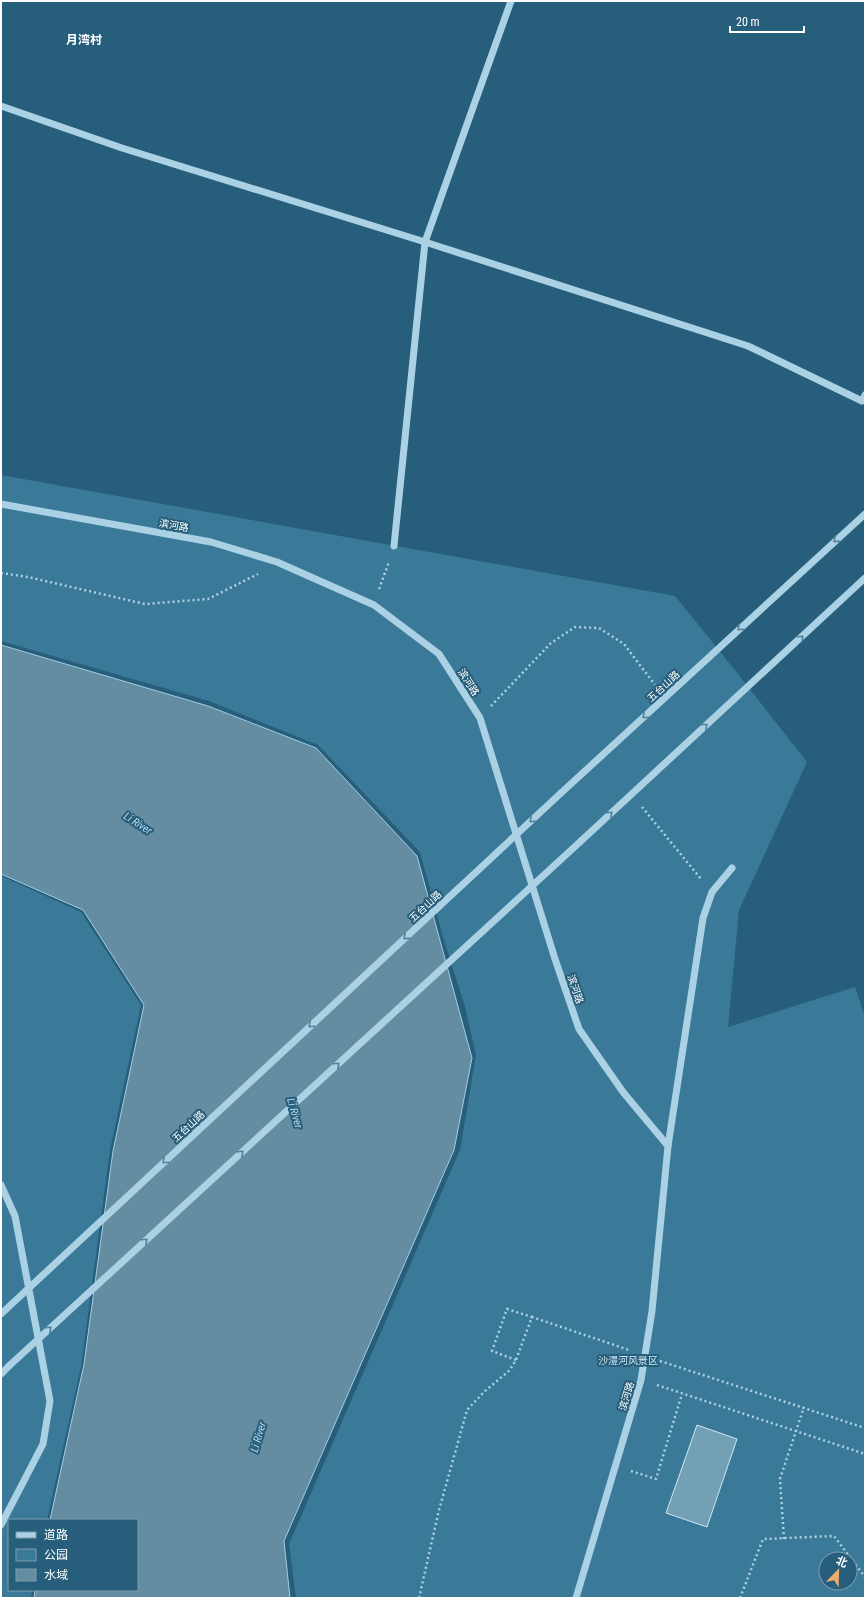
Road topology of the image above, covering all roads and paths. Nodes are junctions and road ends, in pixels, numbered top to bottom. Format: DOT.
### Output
graph roads {
  1 [pos="511,1"];
  2 [pos="1,106"];
  3 [pos="425,242"];
  4 [pos="865,395"];
  5 [pos="1,504"];
  6 [pos="865,514"];
  7 [pos="394,546"];
  8 [pos="277,562"];
  9 [pos="1,573"];
  10 [pos="865,578"];
  11 [pos="374,605"];
  12 [pos="665,698"];
  13 [pos="480,718"];
  14 [pos="632,794"];
  15 [pos="732,868"];
  16 [pos="712,892"];
  17 [pos="668,1146"];
  18 [pos="1,1185"];
  19 [pos="1,1314"];
  20 [pos="532,1317"];
  21 [pos="644,1356"];
  22 [pos="516,1360"];
  23 [pos="1,1374"];
  24 [pos="641,1380"];
  25 [pos="682,1394"];
  26 [pos="804,1407"];
  27 [pos="865,1428"];
  28 [pos="796,1431"];
  29 [pos="865,1454"];
  30 [pos="615,1466"];
  31 [pos="1,1525"];
  32 [pos="784,1539"];
  33 [pos="865,1577"];
  34 [pos="419,1598"];
  35 [pos="576,1598"];
  36 [pos="740,1598"];
  1 -- 3 [label="street"];
  2 -- 3 [label="street"];
  3 -- 4 [label="street"];
  3 -- 7 [label="street"];
  5 -- 8 [label="street, 滨河路"];
  6 -- 12 [label="street, 五台山路, one-way"];
  7 -- 11 [label="path"];
  8 -- 9 [label="path"];
  8 -- 11 [label="street, 滨河路"];
  14 -- 10 [label="street, one-way"];
  11 -- 13 [label="street, 滨河路"];
  12 -- 13 [label="path"];
  12 -- 19 [label="street, 五台山路, one-way, bridge"];
  13 -- 17 [label="street, 滨河路"];
  14 -- 16 [label="path"];
  23 -- 14 [label="street, one-way, bridge"];
  15 -- 16 [label="street, 滨河路"];
  16 -- 17 [label="street, 滨河路"];
  17 -- 21 [label="street, 滨河路"];
  18 -- 31 [label="street"];
  20 -- 21 [label="path"];
  20 -- 22 [label="path"];
  20 -- 22 [label="path"];
  21 -- 24 [label="street, 滨河路"];
  21 -- 26 [label="path"];
  22 -- 34 [label="path"];
  24 -- 25 [label="path"];
  24 -- 30 [label="street, 滨河路"];
  25 -- 28 [label="path"];
  25 -- 30 [label="path"];
  26 -- 27 [label="path"];
  26 -- 28 [label="path"];
  28 -- 29 [label="path"];
  28 -- 32 [label="path"];
  30 -- 35 [label="street, 滨河路"];
  32 -- 33 [label="path"];
  32 -- 36 [label="path"];
}
